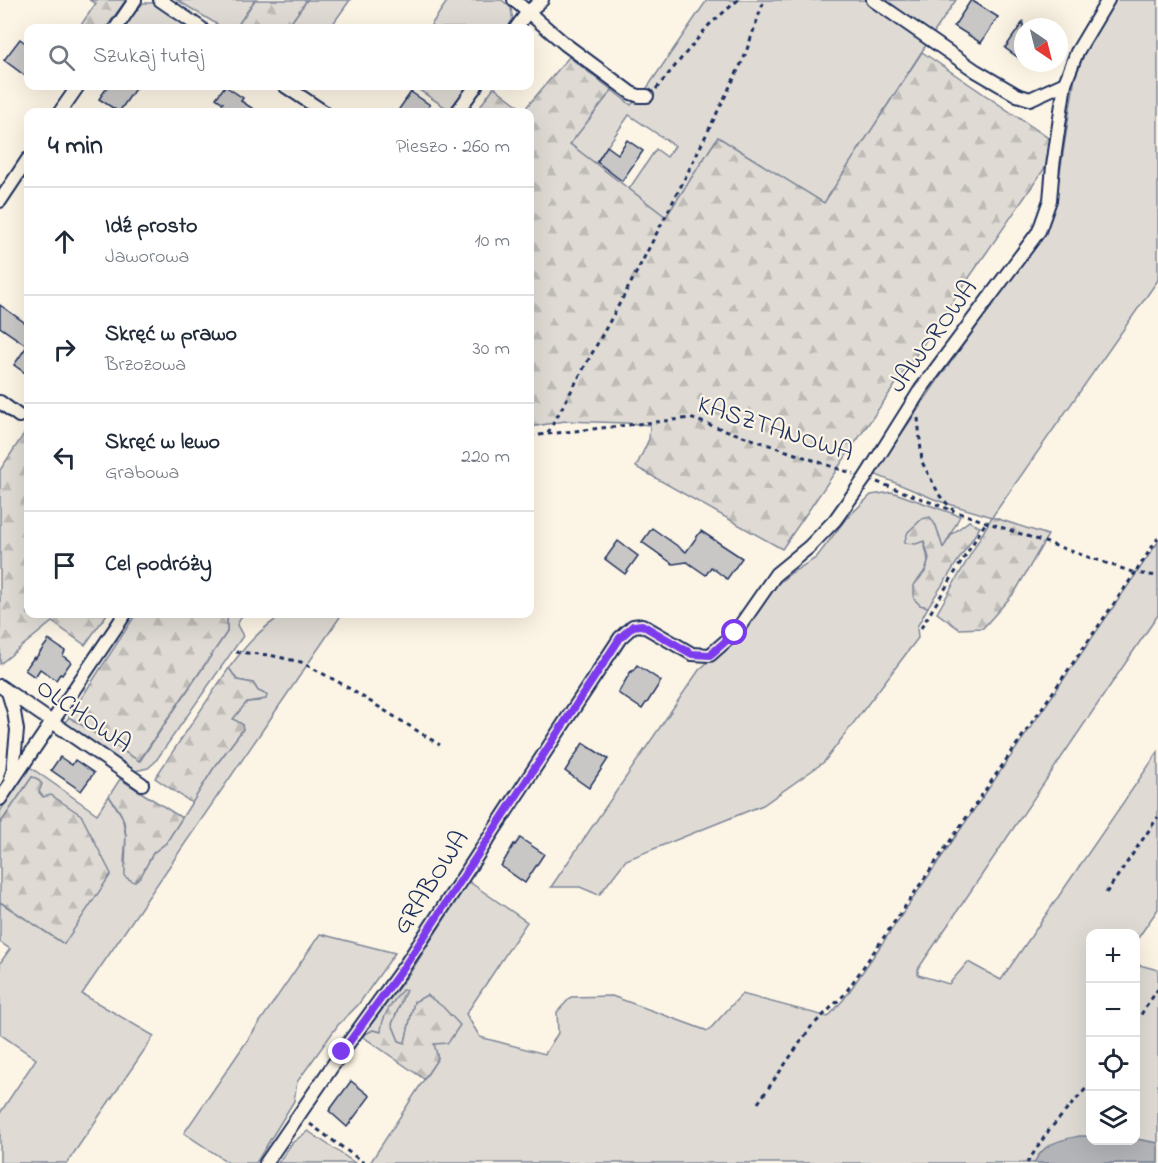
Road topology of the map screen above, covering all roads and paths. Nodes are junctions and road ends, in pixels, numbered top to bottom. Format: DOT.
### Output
graph roads {
  1 [pos="135,0"];
  2 [pos="160,0"];
  3 [pos="514,0"];
  4 [pos="542,0"];
  5 [pos="738,0"];
  6 [pos="764,0"];
  7 [pos="873,0"];
  8 [pos="1108,0"];
  9 [pos="527,13"];
  10 [pos="119,24"];
  11 [pos="195,24"];
  12 [pos="519,24"];
  13 [pos="1065,83"];
  14 [pos="75,90"];
  15 [pos="291,90"];
  16 [pos="473,90"];
  17 [pos="647,96"];
  18 [pos="63,108"];
  19 [pos="318,108"];
  20 [pos="460,108"];
  21 [pos="24,169"];
  22 [pos="0,201"];
  23 [pos="921,389"];
  24 [pos="0,402"];
  25 [pos="19,416"];
  26 [pos="548,433"];
  27 [pos="534,435"];
  28 [pos="865,478"];
  29 [pos="954,511"];
  30 [pos="987,522"];
  31 [pos="1158,538"];
  32 [pos="1135,573"];
  33 [pos="1158,576"];
  34 [pos="122,618"];
  35 [pos="633,626"];
  36 [pos="921,628"];
  37 [pos="236,652"];
  38 [pos="4,689"];
  39 [pos="51,723"];
  40 [pos="440,745"];
  41 [pos="142,784"];
  42 [pos="1,798"];
  43 [pos="1158,817"];
  44 [pos="1106,893"];
  45 [pos="1158,988"];
  46 [pos="1140,1016"];
  47 [pos="1086,1088"];
  48 [pos="758,1103"];
  49 [pos="298,1116"];
  50 [pos="266,1163"];
  51 [pos="364,1163"];
  52 [pos="1027,1163"];
  1 -- 10 [label="street"];
  2 -- 11 [label="street"];
  3 -- 9 [label="street"];
  4 -- 9 [label="street"];
  5 -- 17 [label="path"];
  6 -- 26 [label="path"];
  7 -- 13 [label="street"];
  8 -- 13 [label="street, JAWOROWA"];
  9 -- 12 [label="street"];
  9 -- 17 [label="street"];
  13 -- 23 [label="street, JAWOROWA"];
  14 -- 18 [label="street"];
  15 -- 19 [label="street"];
  16 -- 20 [label="street"];
  21 -- 22 [label="street"];
  23 -- 28 [label="street, JAWOROWA"];
  23 -- 29 [label="path"];
  24 -- 25 [label="street"];
  26 -- 27 [label="path, KASZTANOWA"];
  26 -- 28 [label="path, KASZTANOWA"];
  28 -- 29 [label="path, KASZTANOWA"];
  28 -- 35 [label="street, JAWOROWA"];
  29 -- 30 [label="path, KASZTANOWA"];
  30 -- 32 [label="path, KASZTANOWA"];
  30 -- 36 [label="path"];
  31 -- 32 [label="path"];
  32 -- 33 [label="path, KASZTANOWA"];
  32 -- 48 [label="path"];
  34 -- 39 [label="street"];
  35 -- 49 [label="street, GRABOWA"];
  37 -- 40 [label="path"];
  38 -- 39 [label="street, OLCHOWA"];
  38 -- 42 [label="street"];
  39 -- 41 [label="street, OLCHOWA"];
  39 -- 42 [label="street"];
  43 -- 44 [label="path"];
  45 -- 46 [label="path"];
  47 -- 52 [label="path"];
  49 -- 50 [label="street, GRABOWA"];
  49 -- 51 [label="path"];
}
